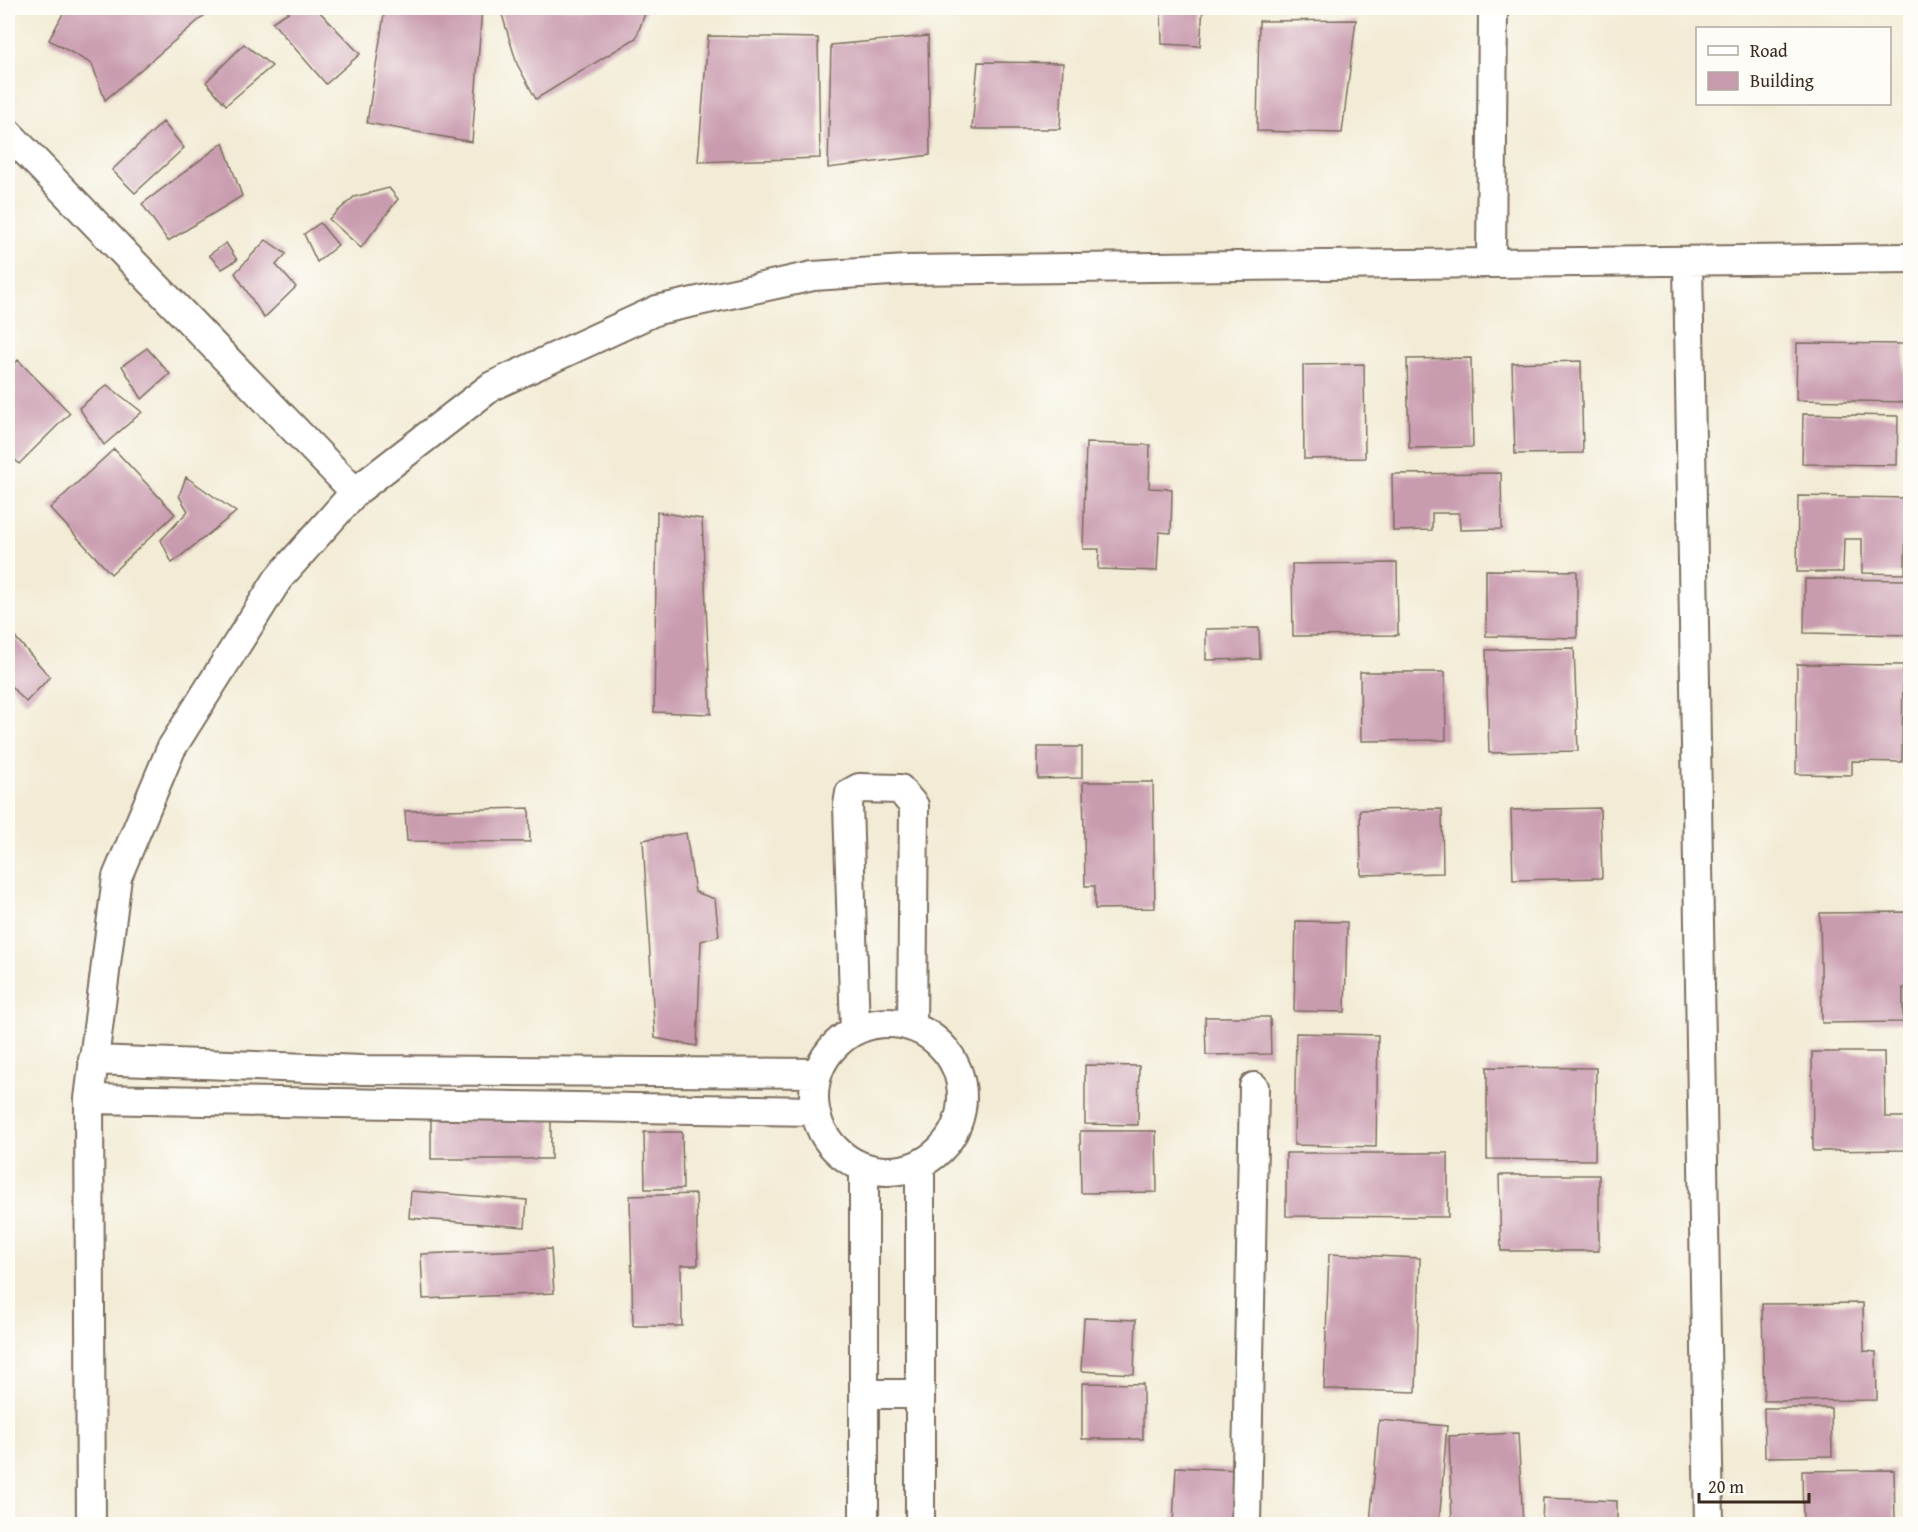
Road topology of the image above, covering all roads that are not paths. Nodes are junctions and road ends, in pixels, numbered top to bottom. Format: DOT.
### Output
graph roads {
  1 [pos="1493,8"];
  2 [pos="8,134"];
  3 [pos="1911,258"];
  4 [pos="1491,262"];
  5 [pos="1688,263"];
  6 [pos="355,492"];
  7 [pos="912,1027"];
  8 [pos="855,1030"];
  9 [pos="93,1060"];
  10 [pos="363,1070"];
  11 [pos="718,1071"];
  12 [pos="818,1073"];
  13 [pos="1254,1087"];
  14 [pos="90,1099"];
  15 [pos="363,1105"];
  16 [pos="717,1110"];
  17 [pos="815,1111"];
  18 [pos="920,1164"];
  19 [pos="864,1168"];
  20 [pos="866,1394"];
  21 [pos="920,1394"];
  22 [pos="91,1524"];
  23 [pos="864,1524"];
  24 [pos="920,1524"];
  25 [pos="1246,1524"];
  26 [pos="1709,1524"];
  1 -- 4 [label="street"];
  2 -- 6 [label="street"];
  3 -- 5 [label="street"];
  4 -- 5 [label="street"];
  4 -- 6 [label="street"];
  5 -- 26 [label="street"];
  6 -- 9 [label="street"];
  7 -- 8 [label="street"];
  7 -- 8 [label="street"];
  7 -- 18 [label="street"];
  8 -- 12 [label="street"];
  9 -- 10 [label="street"];
  9 -- 14 [label="street"];
  10 -- 11 [label="street"];
  10 -- 15 [label="street"];
  11 -- 12 [label="street"];
  11 -- 16 [label="street"];
  12 -- 17 [label="street"];
  13 -- 25 [label="street"];
  14 -- 15 [label="street"];
  14 -- 22 [label="street"];
  15 -- 16 [label="street"];
  16 -- 17 [label="street"];
  17 -- 19 [label="street"];
  18 -- 19 [label="street"];
  18 -- 21 [label="street"];
  19 -- 20 [label="street"];
  20 -- 21 [label="street"];
  20 -- 23 [label="street"];
  21 -- 24 [label="street"];
}
